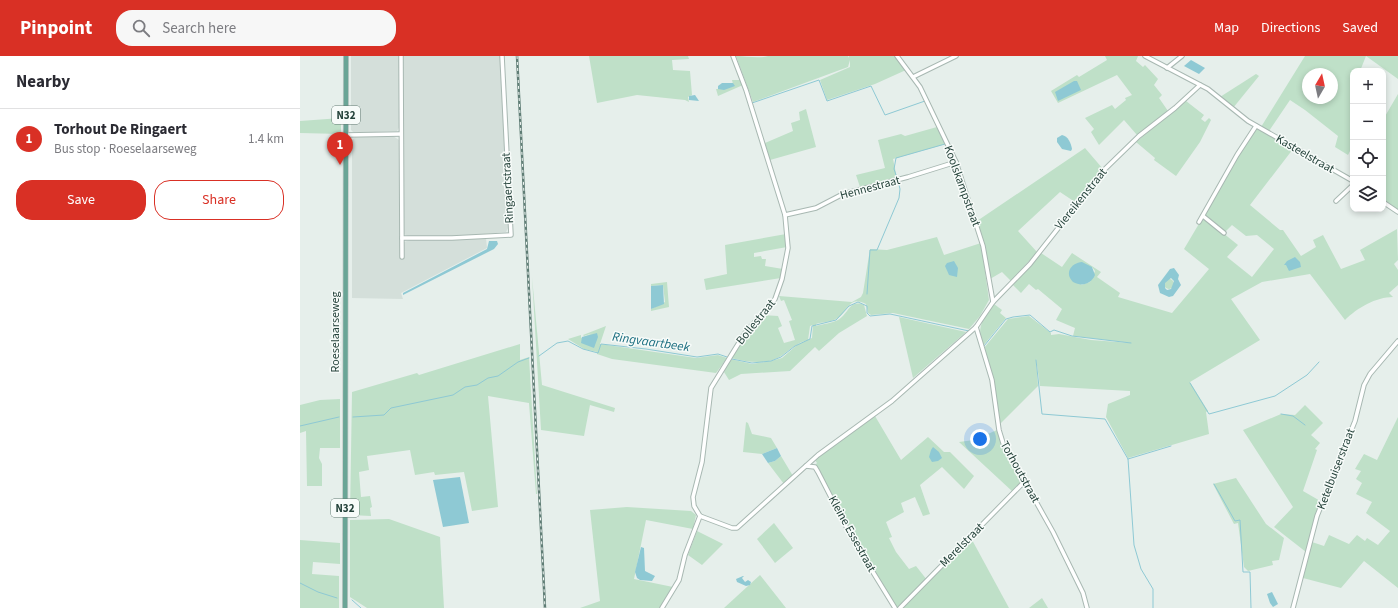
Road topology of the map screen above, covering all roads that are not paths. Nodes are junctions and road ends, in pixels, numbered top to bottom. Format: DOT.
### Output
graph roads {
  1 [pos="346,56"];
  2 [pos="401,56"];
  3 [pos="502,56"];
  4 [pos="733,56"];
  5 [pos="897,56"];
  6 [pos="956,56"];
  7 [pos="1145,56"];
  8 [pos="1182,56"];
  9 [pos="1167,68"];
  10 [pos="913,77"];
  11 [pos="1200,85"];
  12 [pos="1256,126"];
  13 [pos="346,134"];
  14 [pos="401,134"];
  15 [pos="956,162"];
  16 [pos="1350,179"];
  17 [pos="1350,188"];
  18 [pos="1336,201"];
  19 [pos="1386,204"];
  20 [pos="1398,212"];
  21 [pos="785,215"];
  22 [pos="1203,216"];
  23 [pos="1199,222"];
  24 [pos="1224,233"];
  25 [pos="402,238"];
  26 [pos="402,257"];
  27 [pos="993,302"];
  28 [pos="976,327"];
  29 [pos="1398,340"];
  30 [pos="806,466"];
  31 [pos="1025,482"];
  32 [pos="700,516"];
  33 [pos="345,608"];
  34 [pos="662,608"];
  35 [pos="895,608"];
  36 [pos="900,608"];
  37 [pos="1088,608"];
  38 [pos="1293,608"];
  1 -- 13 [label="main road, Roeselaarseweg / N32"];
  2 -- 14 [label="street"];
  3 -- 25 [label="street, Ringaertstraat"];
  4 -- 21 [label="street, Bollestraat"];
  5 -- 10 [label="street, Koolskampstraat"];
  6 -- 10 [label="street"];
  7 -- 9 [label="street, Kasteelstraat"];
  8 -- 9 [label="street"];
  9 -- 11 [label="street, Kasteelstraat"];
  10 -- 15 [label="street, Koolskampstraat"];
  11 -- 12 [label="street, Kasteelstraat"];
  11 -- 27 [label="street, Viereikenstraat"];
  12 -- 16 [label="street, Kasteelstraat"];
  12 -- 22 [label="street"];
  13 -- 14 [label="street"];
  13 -- 33 [label="main road, Roeselaarseweg / N32"];
  14 -- 25 [label="street"];
  15 -- 21 [label="street, Hennestraat"];
  15 -- 27 [label="street, Koolskampstraat"];
  17 -- 18 [label="street"];
  19 -- 20 [label="street"];
  21 -- 32 [label="street, Bollestraat"];
  22 -- 23 [label="street"];
  22 -- 24 [label="street"];
  25 -- 26 [label="street"];
  27 -- 28 [label="street, Viereikenstraat"];
  28 -- 30 [label="street, Viereikenstraat"];
  28 -- 31 [label="street, Torhoutstraat"];
  29 -- 38 [label="street, Ketelbuiserstraat"];
  30 -- 32 [label="street, Viereikenstraat"];
  30 -- 35 [label="street, Kleine Essestraat"];
  31 -- 36 [label="street, Merelstraat"];
  31 -- 37 [label="street, Torhoutstraat"];
  32 -- 34 [label="street"];
}
